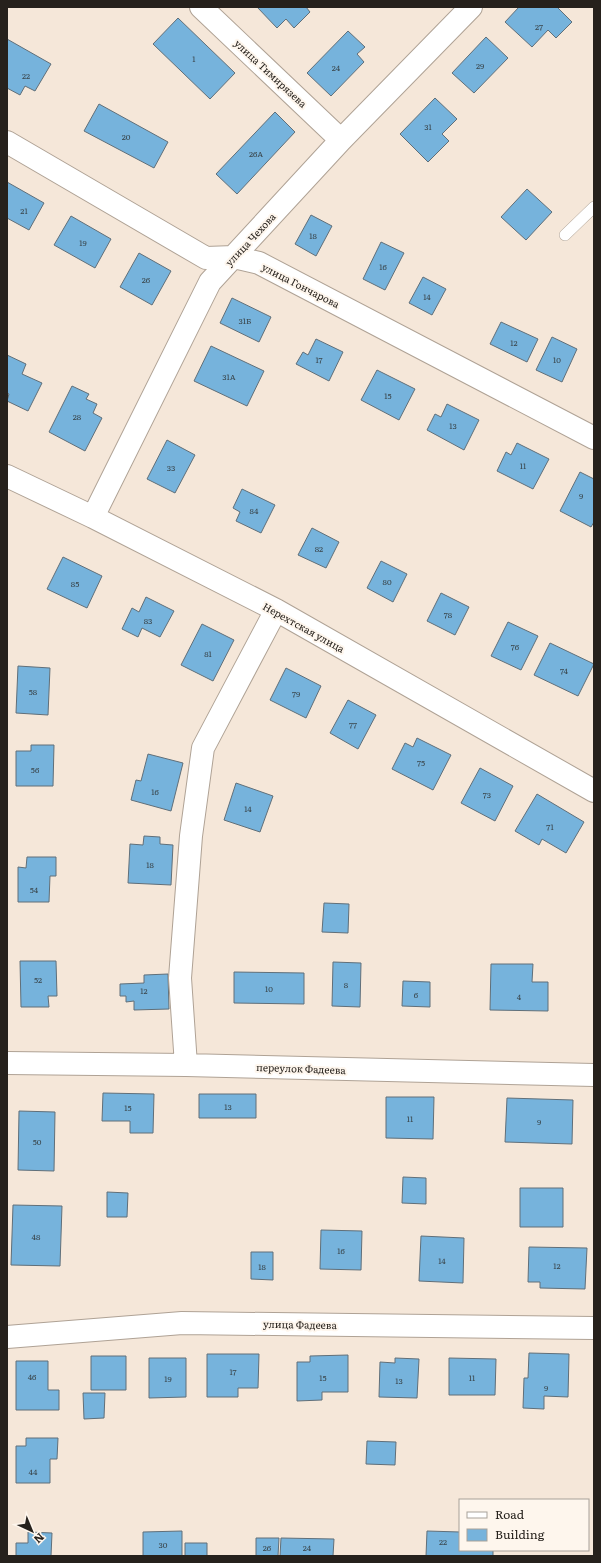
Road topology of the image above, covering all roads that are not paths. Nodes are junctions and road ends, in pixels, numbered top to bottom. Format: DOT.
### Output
graph roads {
  1 [pos="201,7"];
  2 [pos="471,7"];
  3 [pos="341,140"];
  4 [pos="7,142"];
  5 [pos="594,207"];
  6 [pos="565,235"];
  7 [pos="234,257"];
  8 [pos="594,438"];
  9 [pos="8,478"];
  10 [pos="93,517"];
  11 [pos="276,610"];
  12 [pos="594,790"];
  13 [pos="7,1063"];
  14 [pos="186,1065"];
  15 [pos="594,1075"];
  16 [pos="594,1328"];
  17 [pos="7,1337"];
  1 -- 3 [label="street, улица Тимирязева"];
  2 -- 3 [label="street, улица Чехова"];
  3 -- 7 [label="street, улица Чехова"];
  4 -- 7 [label="street, улица Гончарова"];
  5 -- 6 [label="lane"];
  7 -- 8 [label="street, улица Гончарова"];
  7 -- 10 [label="street, улица Чехова"];
  9 -- 10 [label="street, Нерехтская улица"];
  10 -- 11 [label="street, Нерехтская улица"];
  11 -- 12 [label="street, Нерехтская улица"];
  11 -- 14 [label="street"];
  13 -- 14 [label="street, переулок Фадеева"];
  14 -- 15 [label="street, переулок Фадеева"];
  16 -- 17 [label="street, улица Фадеева"];
}
